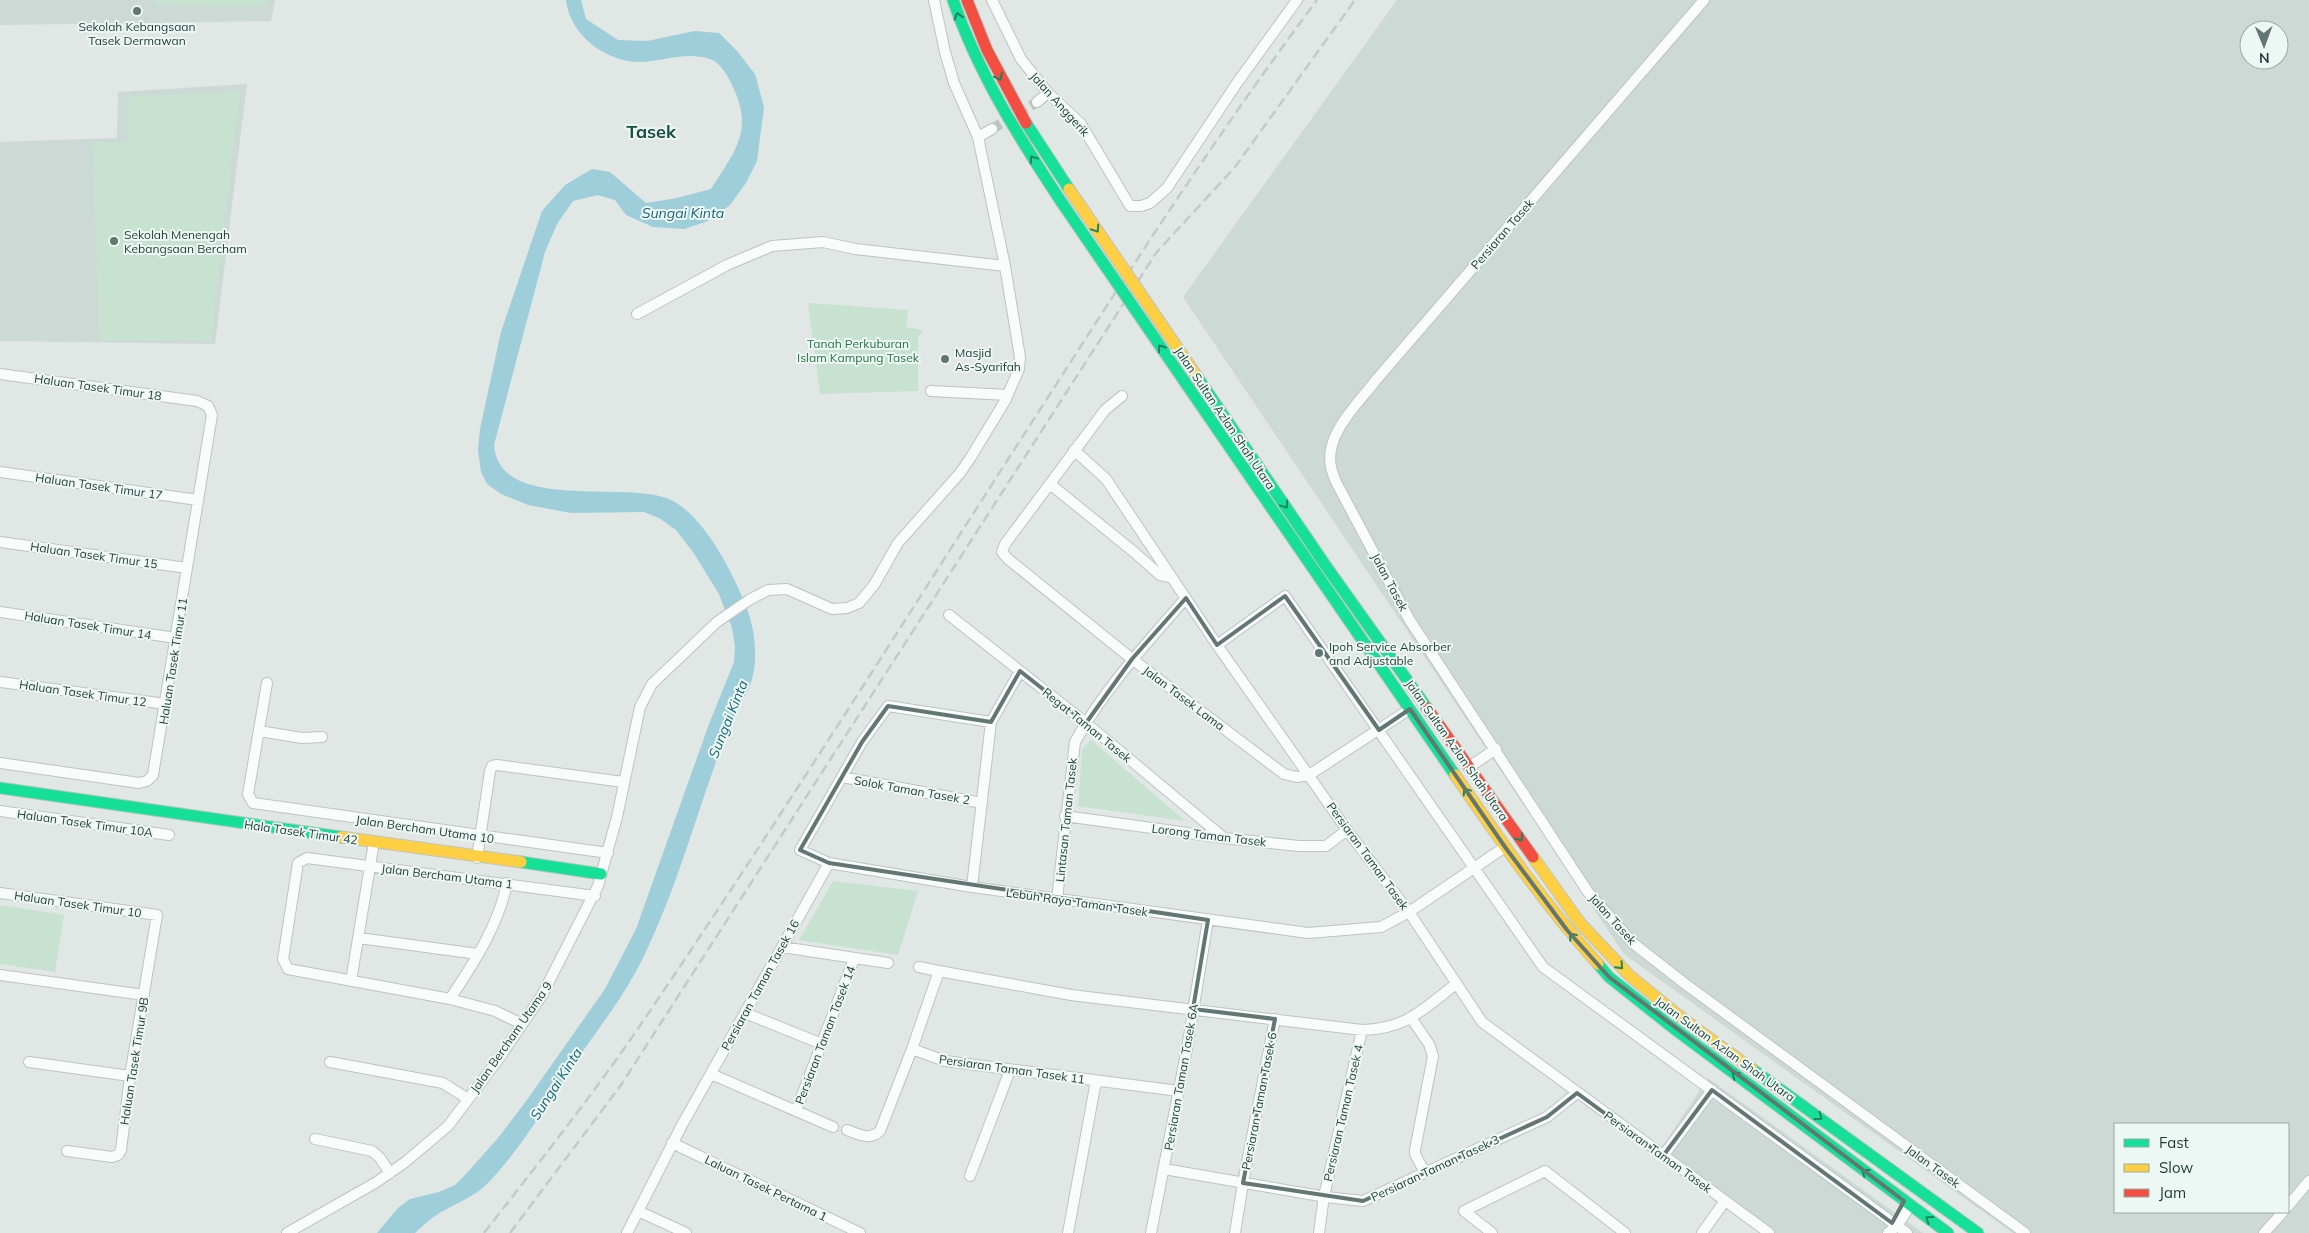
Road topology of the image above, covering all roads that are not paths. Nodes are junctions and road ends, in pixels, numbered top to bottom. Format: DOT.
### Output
graph roads {
  1 [pos="934,0"];
  2 [pos="953,0"];
  3 [pos="967,0"];
  4 [pos="992,0"];
  5 [pos="1298,0"];
  6 [pos="1704,0"];
  7 [pos="1048,94"];
  8 [pos="1037,102"];
  9 [pos="992,129"];
  10 [pos="978,137"];
  11 [pos="1005,266"];
  12 [pos="637,314"];
  13 [pos="0,374"];
  14 [pos="932,391"];
  15 [pos="1008,395"];
  16 [pos="1122,396"];
  17 [pos="196,401"];
  18 [pos="1074,450"];
  19 [pos="0,472"];
  20 [pos="1336,482"];
  21 [pos="1050,484"];
  22 [pos="198,500"];
  23 [pos="0,542"];
  24 [pos="1149,545"];
  25 [pos="1134,552"];
  26 [pos="188,568"];
  27 [pos="1170,577"];
  28 [pos="1186,598"];
  29 [pos="0,612"];
  30 [pos="949,615"];
  31 [pos="176,638"];
  32 [pos="1217,645"];
  33 [pos="1132,659"];
  34 [pos="1020,671"];
  35 [pos="0,682"];
  36 [pos="267,683"];
  37 [pos="166,704"];
  38 [pos="1410,709"];
  39 [pos="991,722"];
  40 [pos="1086,723"];
  41 [pos="1379,730"];
  42 [pos="259,731"];
  43 [pos="322,737"];
  44 [pos="1496,749"];
  45 [pos="0,763"];
  46 [pos="1469,767"];
  47 [pos="1309,775"];
  48 [pos="842,777"];
  49 [pos="624,782"];
  50 [pos="1,791"];
  51 [pos="982,803"];
  52 [pos="0,811"];
  53 [pos="1065,816"];
  54 [pos="1347,830"];
  55 [pos="170,835"];
  56 [pos="481,836"];
  57 [pos="1224,838"];
  58 [pos="374,842"];
  59 [pos="1504,848"];
  60 [pos="608,853"];
  61 [pos="477,858"];
  62 [pos="828,863"];
  63 [pos="371,866"];
  64 [pos="1474,868"];
  65 [pos="601,874"];
  66 [pos="508,883"];
  67 [pos="972,887"];
  68 [pos="0,893"];
  69 [pos="594,896"];
  70 [pos="1057,899"];
  71 [pos="1409,912"];
  72 [pos="157,915"];
  73 [pos="1208,920"];
  74 [pos="359,938"];
  75 [pos="782,947"];
  76 [pos="478,954"];
  77 [pos="854,958"];
  78 [pos="888,963"];
  79 [pos="919,967"];
  80 [pos="939,971"];
  81 [pos="0,975"];
  82 [pos="352,982"];
  83 [pos="1456,984"];
  84 [pos="144,996"];
  85 [pos="450,999"];
  86 [pos="1193,1009"];
  87 [pos="745,1013"];
  88 [pos="1411,1018"];
  89 [pos="1275,1019"];
  90 [pos="522,1024"];
  91 [pos="1362,1030"];
  92 [pos="822,1044"];
  93 [pos="912,1049"];
  94 [pos="29,1062"];
  95 [pos="330,1062"];
  96 [pos="1010,1070"];
  97 [pos="711,1074"];
  98 [pos="130,1076"];
  99 [pos="1096,1081"];
  100 [pos="1712,1090"];
  101 [pos="1179,1091"];
  102 [pos="1577,1093"];
  103 [pos="468,1099"];
  104 [pos="796,1111"];
  105 [pos="834,1127"];
  106 [pos="846,1130"];
  107 [pos="315,1139"];
  108 [pos="672,1143"];
  109 [pos="67,1151"];
  110 [pos="1663,1156"];
  111 [pos="1881,1162"];
  112 [pos="1164,1169"];
  113 [pos="390,1173"];
  114 [pos="1425,1173"];
  115 [pos="970,1176"];
  116 [pos="2309,1181"];
  117 [pos="1243,1183"];
  118 [pos="1324,1196"];
  119 [pos="1724,1200"];
  120 [pos="1908,1202"];
  121 [pos="1940,1205"];
  122 [pos="2289,1205"];
  123 [pos="638,1211"];
  124 [pos="2282,1213"];
  125 [pos="1892,1228"];
  126 [pos="287,1233"];
  127 [pos="627,1233"];
  128 [pos="686,1233"];
  129 [pos="860,1233"];
  130 [pos="1068,1233"];
  131 [pos="1151,1233"];
  132 [pos="1235,1233"];
  133 [pos="1319,1233"];
  134 [pos="1492,1233"];
  135 [pos="1625,1233"];
  136 [pos="1702,1233"];
  137 [pos="1769,1233"];
  138 [pos="1907,1233"];
  139 [pos="1948,1233"];
  140 [pos="1978,1233"];
  141 [pos="2025,1233"];
  142 [pos="2264,1233"];
  1 -- 10 [label="street"];
  38 -- 2 [label="main road, Jalan Sultan Azlan Shah Utara, one-way, bridge"];
  3 -- 46 [label="main road, Jalan Sultan Azlan Shah Utara, one-way, bridge"];
  4 -- 7 [label="street, Jalan Anggerik"];
  5 -- 7 [label="street, Jalan Anggerik"];
  6 -- 20 [label="street, Persiaran Tasek"];
  7 -- 8 [label="street"];
  9 -- 10 [label="street"];
  10 -- 11 [label="street"];
  11 -- 12 [label="street"];
  11 -- 15 [label="street, Jalan Bercham Utama 9"];
  13 -- 17 [label="street, Haluan Tasek Timur 18"];
  14 -- 15 [label="street"];
  15 -- 49 [label="street, Jalan Bercham Utama 9"];
  16 -- 18 [label="street"];
  17 -- 22 [label="street, Haluan Tasek Timur 11"];
  18 -- 21 [label="street"];
  18 -- 24 [label="street, Persiaran Taman Tasek"];
  19 -- 22 [label="street, Haluan Tasek Timur 17"];
  20 -- 44 [label="street, Jalan Tasek"];
  21 -- 25 [label="street"];
  21 -- 33 [label="street, Jalan Tasek Lama"];
  22 -- 26 [label="street, Haluan Tasek Timur 11"];
  23 -- 26 [label="street, Haluan Tasek Timur 15"];
  24 -- 25 [label="street"];
  24 -- 27 [label="street, Persiaran Taman Tasek"];
  25 -- 27 [label="street"];
  26 -- 31 [label="street, Haluan Tasek Timur 11"];
  27 -- 28 [label="street, Persiaran Taman Tasek"];
  28 -- 32 [label="street, Persiaran Taman Tasek"];
  28 -- 33 [label="street, Lintasan Taman Tasek"];
  29 -- 31 [label="street, Haluan Tasek Timur 14"];
  30 -- 34 [label="street, Regat Taman Tasek"];
  31 -- 37 [label="street, Haluan Tasek Timur 11"];
  32 -- 41 [label="street"];
  32 -- 47 [label="street, Persiaran Taman Tasek"];
  33 -- 40 [label="street, Lintasan Taman Tasek"];
  33 -- 47 [label="street, Jalan Tasek Lama"];
  34 -- 39 [label="street"];
  34 -- 40 [label="street, Regat Taman Tasek"];
  35 -- 37 [label="street, Haluan Tasek Timur 12"];
  36 -- 42 [label="street"];
  37 -- 45 [label="street, Haluan Tasek Timur 11"];
  38 -- 41 [label="street"];
  59 -- 38 [label="main road, Jalan Sultan Azlan Shah Utara, one-way"];
  39 -- 48 [label="street, Lebuh Raya Taman Tasek"];
  39 -- 51 [label="street"];
  40 -- 53 [label="street, Lintasan Taman Tasek"];
  40 -- 57 [label="street, Regat Taman Tasek"];
  41 -- 47 [label="street"];
  41 -- 64 [label="street"];
  42 -- 43 [label="street"];
  42 -- 56 [label="street, Jalan Bercham Utama 10"];
  44 -- 46 [label="street"];
  44 -- 141 [label="street, Jalan Tasek"];
  46 -- 111 [label="main road, Jalan Sultan Azlan Shah Utara, one-way"];
  47 -- 54 [label="street, Persiaran Taman Tasek"];
  48 -- 51 [label="street, Solok Taman Tasek 2"];
  48 -- 62 [label="street, Lebuh Raya Taman Tasek"];
  49 -- 56 [label="street"];
  49 -- 60 [label="street, Jalan Bercham Utama 9"];
  50 -- 58 [label="main road, Hala Tasek Timur 42"];
  51 -- 67 [label="street"];
  52 -- 55 [label="street, Haluan Tasek Timur 10A"];
  53 -- 57 [label="street, Lorong Taman Tasek"];
  53 -- 70 [label="street, Lintasan Taman Tasek"];
  54 -- 57 [label="street, Lorong Taman Tasek"];
  54 -- 71 [label="street, Persiaran Taman Tasek"];
  56 -- 60 [label="street, Jalan Bercham Utama 10"];
  56 -- 61 [label="street"];
  58 -- 61 [label="main road, Hala Tasek Timur 42"];
  58 -- 63 [label="street"];
  59 -- 64 [label="street, Lebuh Raya Taman Tasek"];
  120 -- 59 [label="main road, Jalan Sultan Azlan Shah Utara, one-way"];
  60 -- 65 [label="street, Jalan Bercham Utama 9"];
  61 -- 65 [label="main road, Hala Tasek Timur 42"];
  62 -- 67 [label="street, Lebuh Raya Taman Tasek"];
  62 -- 75 [label="street, Persiaran Taman Tasek 16"];
  63 -- 66 [label="street, Jalan Bercham Utama 1"];
  63 -- 74 [label="street"];
  63 -- 82 [label="street, Jalan Bercham Utama 1"];
  64 -- 71 [label="street, Lebuh Raya Taman Tasek"];
  64 -- 100 [label="street"];
  65 -- 69 [label="street, Jalan Bercham Utama 9"];
  66 -- 69 [label="street, Jalan Bercham Utama 1"];
  66 -- 76 [label="street"];
  67 -- 70 [label="street, Lebuh Raya Taman Tasek"];
  68 -- 72 [label="street, Haluan Tasek Timur 10"];
  69 -- 90 [label="street, Jalan Bercham Utama 9"];
  70 -- 73 [label="street, Lebuh Raya Taman Tasek"];
  71 -- 73 [label="street, Lebuh Raya Taman Tasek"];
  71 -- 83 [label="street, Persiaran Taman Tasek"];
  72 -- 84 [label="street, Haluan Tasek Timur 9B"];
  73 -- 86 [label="street, Persiaran Taman Tasek 6A"];
  74 -- 76 [label="street"];
  74 -- 82 [label="street"];
  75 -- 77 [label="street"];
  75 -- 87 [label="street, Persiaran Taman Tasek 16"];
  76 -- 85 [label="street"];
  77 -- 78 [label="street"];
  77 -- 92 [label="street, Persiaran Taman Tasek 14"];
  79 -- 80 [label="street"];
  80 -- 86 [label="street"];
  80 -- 93 [label="street"];
  81 -- 84 [label="street"];
  82 -- 85 [label="street"];
  83 -- 88 [label="street"];
  83 -- 102 [label="street, Persiaran Taman Tasek"];
  84 -- 98 [label="street, Haluan Tasek Timur 9B"];
  85 -- 90 [label="street"];
  86 -- 89 [label="street"];
  86 -- 101 [label="street, Persiaran Taman Tasek 6A"];
  87 -- 92 [label="street"];
  87 -- 97 [label="street, Persiaran Taman Tasek 16"];
  88 -- 91 [label="street"];
  88 -- 114 [label="street"];
  89 -- 91 [label="street"];
  89 -- 117 [label="street, Persiaran Taman Tasek 6"];
  90 -- 103 [label="street, Jalan Bercham Utama 9"];
  91 -- 118 [label="street, Persiaran Taman Tasek 4"];
  92 -- 104 [label="street, Persiaran Taman Tasek 14"];
  93 -- 96 [label="street, Persiaran Taman Tasek 11"];
  93 -- 106 [label="street"];
  94 -- 98 [label="street"];
  95 -- 103 [label="street"];
  96 -- 99 [label="street, Persiaran Taman Tasek 11"];
  96 -- 115 [label="street"];
  97 -- 104 [label="street"];
  97 -- 108 [label="street, Persiaran Taman Tasek 16"];
  98 -- 109 [label="street, Haluan Tasek Timur 9B"];
  99 -- 101 [label="street, Persiaran Taman Tasek 11"];
  99 -- 130 [label="street"];
  100 -- 110 [label="street"];
  100 -- 125 [label="street"];
  101 -- 112 [label="street, Persiaran Taman Tasek 6A"];
  102 -- 110 [label="street, Persiaran Taman Tasek"];
  102 -- 114 [label="street, Persiaran Taman Tasek 3"];
  103 -- 113 [label="street, Jalan Bercham Utama 9"];
  104 -- 105 [label="street"];
  107 -- 113 [label="street"];
  108 -- 123 [label="street, Persiaran Taman Tasek 16"];
  108 -- 129 [label="street, Laluan Tasek Pertama 1"];
  110 -- 119 [label="street, Persiaran Taman Tasek"];
  111 -- 120 [label="main road"];
  111 -- 121 [label="main road, Jalan Sultan Azlan Shah Utara"];
  112 -- 117 [label="street, Persiaran Taman Tasek 3"];
  112 -- 131 [label="street, Persiaran Taman Tasek 6A"];
  113 -- 126 [label="street, Jalan Bercham Utama 9"];
  114 -- 118 [label="street, Persiaran Taman Tasek 3"];
  116 -- 122 [label="street"];
  117 -- 118 [label="street, Persiaran Taman Tasek 3"];
  117 -- 132 [label="street, Persiaran Taman Tasek 6"];
  118 -- 133 [label="street, Persiaran Taman Tasek 4"];
  119 -- 136 [label="street"];
  119 -- 137 [label="street, Persiaran Taman Tasek"];
  120 -- 121 [label="main road"];
  120 -- 125 [label="street"];
  139 -- 120 [label="main road, Jalan Sultan Azlan Shah Utara, one-way"];
  121 -- 140 [label="main road, Jalan Sultan Azlan Shah Utara"];
  123 -- 127 [label="street, Persiaran Taman Tasek 16"];
  123 -- 128 [label="street"];
  124 -- 142 [label="street"];
  125 -- 138 [label="street"];
  134 -- 135 [label="street"];
}
